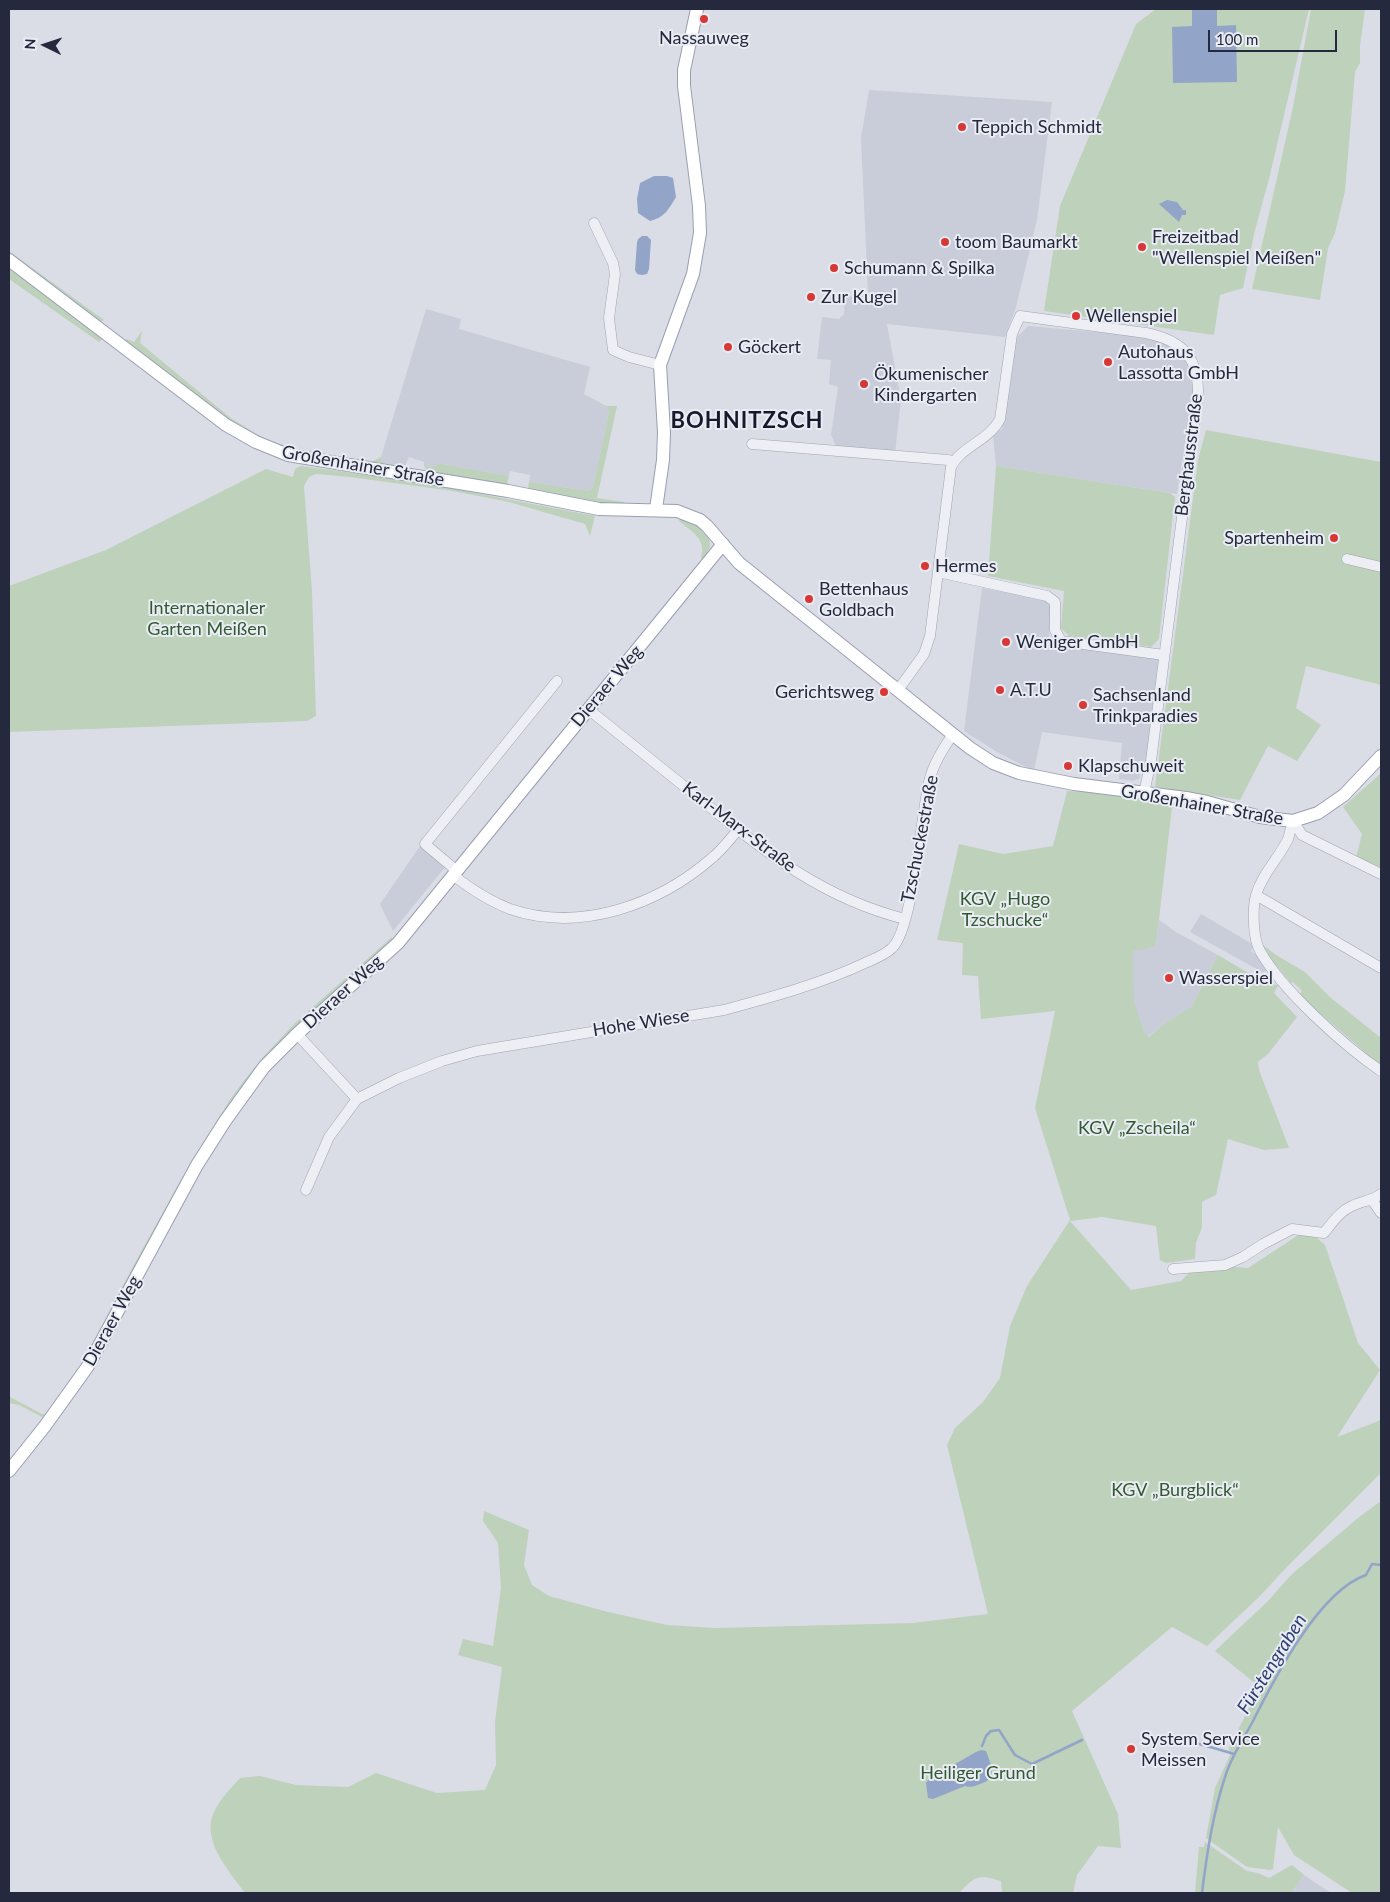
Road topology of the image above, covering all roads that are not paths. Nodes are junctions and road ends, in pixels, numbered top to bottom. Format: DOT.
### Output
graph roads {
  1 [pos="697,9"];
  2 [pos="594,223"];
  3 [pos="9,260"];
  4 [pos="660,366"];
  5 [pos="752,444"];
  6 [pos="953,462"];
  7 [pos="656,509"];
  8 [pos="723,544"];
  9 [pos="1347,559"];
  10 [pos="1381,567"];
  11 [pos="938,572"];
  12 [pos="1164,655"];
  13 [pos="557,681"];
  14 [pos="898,690"];
  15 [pos="588,709"];
  16 [pos="953,734"];
  17 [pos="1381,756"];
  18 [pos="1144,793"];
  19 [pos="1293,821"];
  20 [pos="738,830"];
  21 [pos="456,873"];
  22 [pos="1381,874"];
  23 [pos="1256,895"];
  24 [pos="904,920"];
  25 [pos="1381,968"];
  26 [pos="297,1034"];
  27 [pos="1381,1071"];
  28 [pos="357,1099"];
  29 [pos="306,1190"];
  30 [pos="1381,1194"];
  31 [pos="1372,1200"];
  32 [pos="1381,1212"];
  33 [pos="1173,1269"];
  34 [pos="9,1471"];
  1 -- 4 [label="main road"];
  2 -- 4 [label="street"];
  3 -- 7 [label="main road, Großenhainer Straße"];
  4 -- 7 [label="main road"];
  5 -- 6 [label="street"];
  6 -- 11 [label="street"];
  6 -- 12 [label="street, Berghausstraße"];
  7 -- 8 [label="main road, Großenhainer Straße"];
  8 -- 14 [label="main road, Großenhainer Straße"];
  8 -- 15 [label="main road, Dieraer Weg"];
  9 -- 10 [label="street"];
  11 -- 12 [label="street"];
  11 -- 14 [label="street"];
  12 -- 18 [label="street, Berghausstraße"];
  13 -- 21 [label="street"];
  14 -- 16 [label="main road, Großenhainer Straße"];
  15 -- 20 [label="street, Karl-Marx-Straße"];
  15 -- 21 [label="main road, Dieraer Weg"];
  16 -- 18 [label="main road, Großenhainer Straße"];
  16 -- 24 [label="street, Tzschuckestraße"];
  17 -- 19 [label="main road, Großenhainer Straße"];
  18 -- 19 [label="main road, Großenhainer Straße"];
  19 -- 22 [label="street"];
  19 -- 23 [label="street"];
  20 -- 21 [label="street"];
  20 -- 24 [label="street, Karl-Marx-Straße"];
  21 -- 26 [label="main road, Dieraer Weg"];
  23 -- 25 [label="street"];
  23 -- 27 [label="street"];
  24 -- 28 [label="street, Hohe Wiese"];
  26 -- 28 [label="street"];
  26 -- 34 [label="main road, Dieraer Weg"];
  28 -- 29 [label="street, Hohe Wiese"];
  30 -- 31 [label="street"];
  31 -- 32 [label="street"];
  31 -- 33 [label="street"];
}
